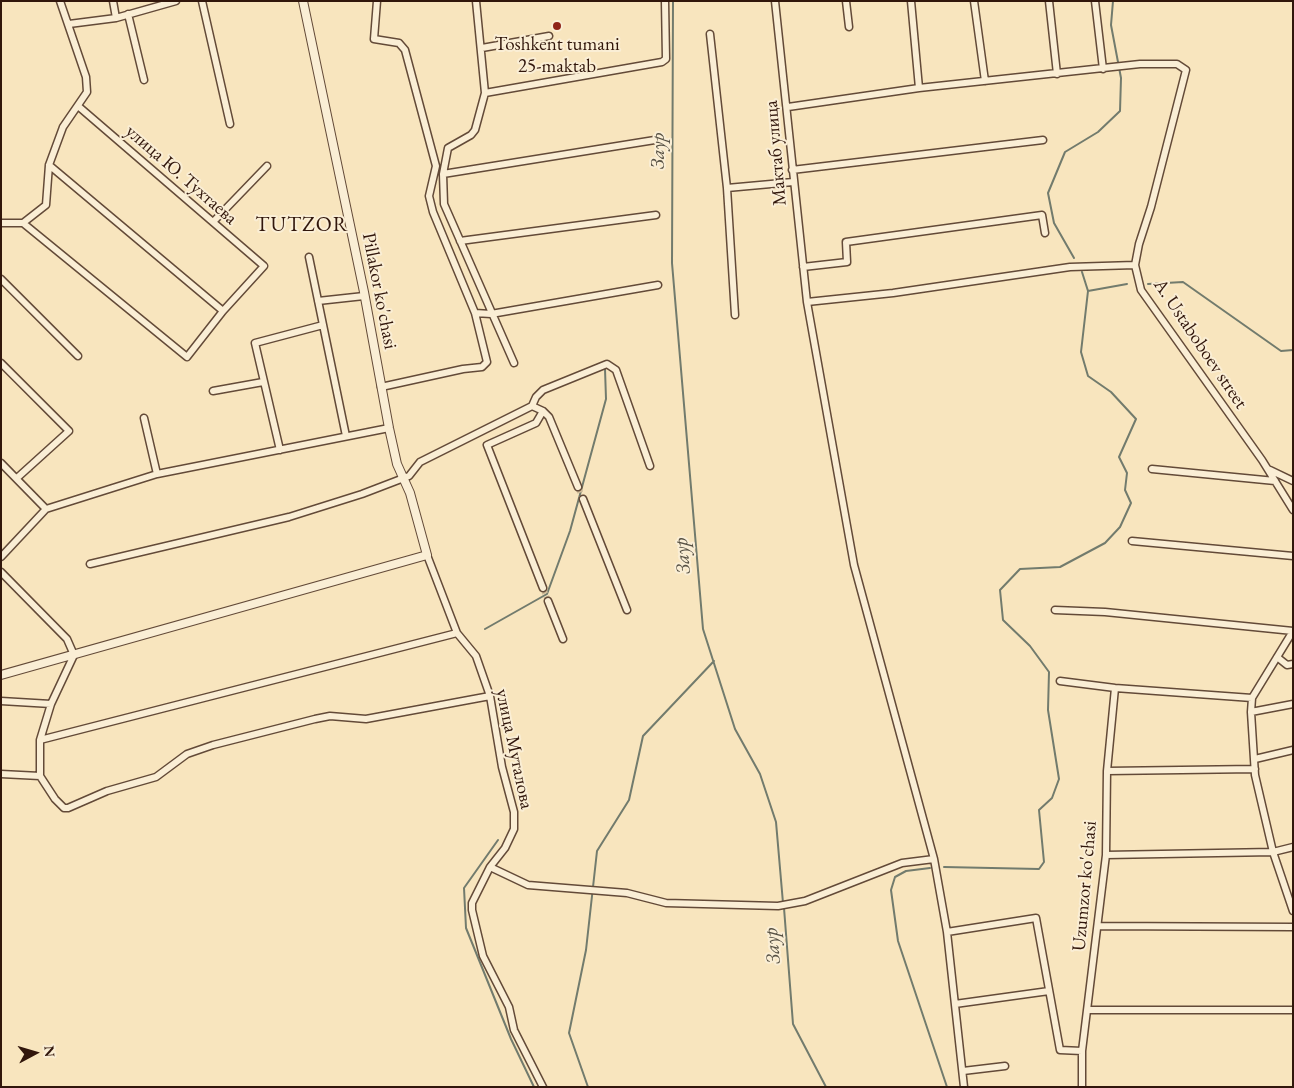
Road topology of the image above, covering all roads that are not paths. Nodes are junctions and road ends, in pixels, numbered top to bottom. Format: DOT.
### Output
graph roads {
  1 [pos="60,1"];
  2 [pos="113,1"];
  3 [pos="176,1"];
  4 [pos="202,1"];
  5 [pos="302,1"];
  6 [pos="377,1"];
  7 [pos="476,1"];
  8 [pos="665,1"];
  9 [pos="775,1"];
  10 [pos="846,1"];
  11 [pos="911,1"];
  12 [pos="974,1"];
  13 [pos="1049,1"];
  14 [pos="1095,1"];
  15 [pos="128,14"];
  16 [pos="116,18"];
  17 [pos="69,24"];
  18 [pos="849,27"];
  19 [pos="710,34"];
  20 [pos="549,36"];
  21 [pos="482,48"];
  22 [pos="1103,69"];
  23 [pos="1057,74"];
  24 [pos="144,80"];
  25 [pos="984,81"];
  26 [pos="919,88"];
  27 [pos="485,93"];
  28 [pos="78,106"];
  29 [pos="788,107"];
  30 [pos="230,124"];
  31 [pos="661,139"];
  32 [pos="1043,140"];
  33 [pos="49,165"];
  34 [pos="267,166"];
  35 [pos="792,170"];
  36 [pos="443,174"];
  37 [pos="793,182"];
  38 [pos="727,188"];
  39 [pos="656,215"];
  40 [pos="212,222"];
  41 [pos="1,223"];
  42 [pos="23,223"];
  43 [pos="1046,233"];
  44 [pos="460,241"];
  45 [pos="309,257"];
  46 [pos="1135,265"];
  47 [pos="803,268"];
  48 [pos="1,279"];
  49 [pos="658,285"];
  50 [pos="364,296"];
  51 [pos="318,301"];
  52 [pos="806,302"];
  53 [pos="223,311"];
  54 [pos="475,313"];
  55 [pos="492,314"];
  56 [pos="735,314"];
  57 [pos="323,325"];
  58 [pos="78,356"];
  59 [pos="1,363"];
  60 [pos="514,363"];
  61 [pos="263,382"];
  62 [pos="381,387"];
  63 [pos="213,391"];
  64 [pos="532,406"];
  65 [pos="543,411"];
  66 [pos="144,418"];
  67 [pos="389,428"];
  68 [pos="346,436"];
  69 [pos="280,450"];
  70 [pos="1,463"];
  71 [pos="650,466"];
  72 [pos="1152,469"];
  73 [pos="1269,470"];
  74 [pos="157,474"];
  75 [pos="17,478"];
  76 [pos="403,479"];
  77 [pos="1275,480"];
  78 [pos="1293,481"];
  79 [pos="578,487"];
  80 [pos="583,499"];
  81 [pos="46,509"];
  82 [pos="1293,510"];
  83 [pos="1132,541"];
  84 [pos="428,555"];
  85 [pos="1293,556"];
  86 [pos="1,557"];
  87 [pos="90,564"];
  88 [pos="1,572"];
  89 [pos="543,588"];
  90 [pos="548,601"];
  91 [pos="627,610"];
  92 [pos="1055,610"];
  93 [pos="1293,631"];
  94 [pos="457,634"];
  95 [pos="563,639"];
  96 [pos="74,655"];
  97 [pos="1277,657"];
  98 [pos="1293,664"];
  99 [pos="1,675"];
  100 [pos="1060,681"];
  101 [pos="1115,688"];
  102 [pos="490,696"];
  103 [pos="1252,698"];
  104 [pos="1,701"];
  105 [pos="51,704"];
  106 [pos="1293,704"];
  107 [pos="1252,712"];
  108 [pos="40,740"];
  109 [pos="1293,750"];
  110 [pos="1255,759"];
  111 [pos="1255,769"];
  112 [pos="1107,771"];
  113 [pos="1,774"];
  114 [pos="40,776"];
  115 [pos="1293,847"];
  116 [pos="1273,852"];
  117 [pos="1106,855"];
  118 [pos="934,859"];
  119 [pos="490,867"];
  120 [pos="1293,911"];
  121 [pos="1098,926"];
  122 [pos="1293,927"];
  123 [pos="947,932"];
  124 [pos="1049,991"];
  125 [pos="955,1004"];
  126 [pos="1089,1010"];
  127 [pos="1293,1010"];
  128 [pos="1082,1051"];
  129 [pos="1004,1066"];
  130 [pos="963,1072"];
  131 [pos="543,1087"];
  132 [pos="964,1087"];
  133 [pos="1082,1087"];
  1 -- 17 [label="street"];
  2 -- 16 [label="street"];
  3 -- 15 [label="street"];
  4 -- 30 [label="street"];
  5 -- 50 [label="street, Pillakor ko'chasi"];
  6 -- 54 [label="street"];
  7 -- 21 [label="street"];
  8 -- 27 [label="street"];
  9 -- 29 [label="street, Мактаб улица"];
  10 -- 18 [label="street"];
  11 -- 26 [label="street"];
  12 -- 25 [label="street"];
  13 -- 23 [label="street"];
  14 -- 22 [label="street"];
  15 -- 16 [label="street"];
  15 -- 24 [label="street"];
  16 -- 17 [label="street"];
  17 -- 28 [label="street"];
  19 -- 38 [label="street"];
  20 -- 21 [label="street"];
  21 -- 27 [label="street"];
  22 -- 23 [label="street"];
  22 -- 46 [label="street, A. Ustaboboev street"];
  23 -- 25 [label="street"];
  25 -- 26 [label="street"];
  26 -- 29 [label="street"];
  27 -- 36 [label="street"];
  28 -- 33 [label="street"];
  28 -- 40 [label="street, улица Ю. Тухтаева"];
  29 -- 35 [label="street, Мактаб улица"];
  31 -- 36 [label="street"];
  32 -- 35 [label="street"];
  33 -- 42 [label="street"];
  33 -- 53 [label="street"];
  34 -- 40 [label="street"];
  35 -- 37 [label="street, Мактаб улица"];
  36 -- 44 [label="street"];
  37 -- 38 [label="street"];
  37 -- 47 [label="street, Мактаб улица"];
  38 -- 56 [label="street"];
  39 -- 44 [label="street"];
  40 -- 53 [label="street, улица Ю. Тухтаева"];
  41 -- 42 [label="street"];
  42 -- 53 [label="street"];
  43 -- 47 [label="street"];
  44 -- 55 [label="street"];
  45 -- 51 [label="street"];
  46 -- 52 [label="street"];
  46 -- 73 [label="street, A. Ustaboboev street"];
  47 -- 52 [label="street, Мактаб улица"];
  48 -- 58 [label="street"];
  49 -- 55 [label="street"];
  50 -- 51 [label="street"];
  50 -- 62 [label="street, Pillakor ko'chasi"];
  51 -- 57 [label="street"];
  52 -- 118 [label="street, Мактаб улица"];
  54 -- 55 [label="street"];
  54 -- 62 [label="street"];
  55 -- 60 [label="street"];
  57 -- 61 [label="street"];
  57 -- 68 [label="street"];
  59 -- 75 [label="street"];
  61 -- 63 [label="street"];
  61 -- 69 [label="street"];
  62 -- 67 [label="street, Pillakor ko'chasi"];
  64 -- 65 [label="street"];
  64 -- 71 [label="street"];
  64 -- 76 [label="street"];
  65 -- 79 [label="street"];
  65 -- 89 [label="street"];
  66 -- 74 [label="street"];
  67 -- 68 [label="street"];
  67 -- 76 [label="street, Pillakor ko'chasi"];
  68 -- 69 [label="street"];
  69 -- 74 [label="street"];
  70 -- 75 [label="street"];
  72 -- 77 [label="street"];
  73 -- 77 [label="street, A. Ustaboboev street"];
  73 -- 78 [label="street"];
  74 -- 81 [label="street"];
  75 -- 81 [label="street"];
  76 -- 84 [label="street, Pillakor ko'chasi"];
  76 -- 87 [label="street"];
  77 -- 82 [label="street, A. Ustaboboev street"];
  80 -- 91 [label="street"];
  81 -- 86 [label="street"];
  83 -- 85 [label="street"];
  84 -- 94 [label="street, улица Муталова"];
  84 -- 96 [label="street"];
  88 -- 96 [label="street"];
  90 -- 95 [label="street"];
  92 -- 93 [label="street"];
  93 -- 97 [label="street"];
  94 -- 102 [label="street, улица Муталова"];
  94 -- 108 [label="street"];
  96 -- 99 [label="street"];
  96 -- 105 [label="street"];
  97 -- 98 [label="street"];
  97 -- 103 [label="street"];
  100 -- 101 [label="street"];
  101 -- 103 [label="street"];
  101 -- 112 [label="street, Uzumzor ko'chasi"];
  102 -- 114 [label="street"];
  102 -- 119 [label="street, улица Муталова"];
  103 -- 107 [label="street"];
  104 -- 105 [label="street"];
  105 -- 108 [label="street"];
  106 -- 107 [label="street"];
  107 -- 110 [label="street"];
  108 -- 114 [label="street"];
  109 -- 110 [label="street"];
  110 -- 111 [label="street"];
  111 -- 112 [label="street"];
  111 -- 116 [label="street"];
  112 -- 117 [label="street, Uzumzor ko'chasi"];
  113 -- 114 [label="street"];
  115 -- 116 [label="street"];
  116 -- 117 [label="street"];
  116 -- 120 [label="street"];
  117 -- 121 [label="street, Uzumzor ko'chasi"];
  118 -- 119 [label="street"];
  118 -- 123 [label="street, Мактаб улица"];
  119 -- 131 [label="street, улица Муталова"];
  121 -- 122 [label="street"];
  121 -- 126 [label="street, Uzumzor ko'chasi"];
  123 -- 124 [label="street"];
  123 -- 125 [label="street, Мактаб улица"];
  124 -- 125 [label="street"];
  124 -- 128 [label="street"];
  125 -- 130 [label="street, Мактаб улица"];
  126 -- 127 [label="street"];
  126 -- 128 [label="street, Uzumzor ko'chasi"];
  128 -- 133 [label="street, Uzumzor ko'chasi"];
  129 -- 130 [label="street"];
  130 -- 132 [label="street, Мактаб улица"];
}
